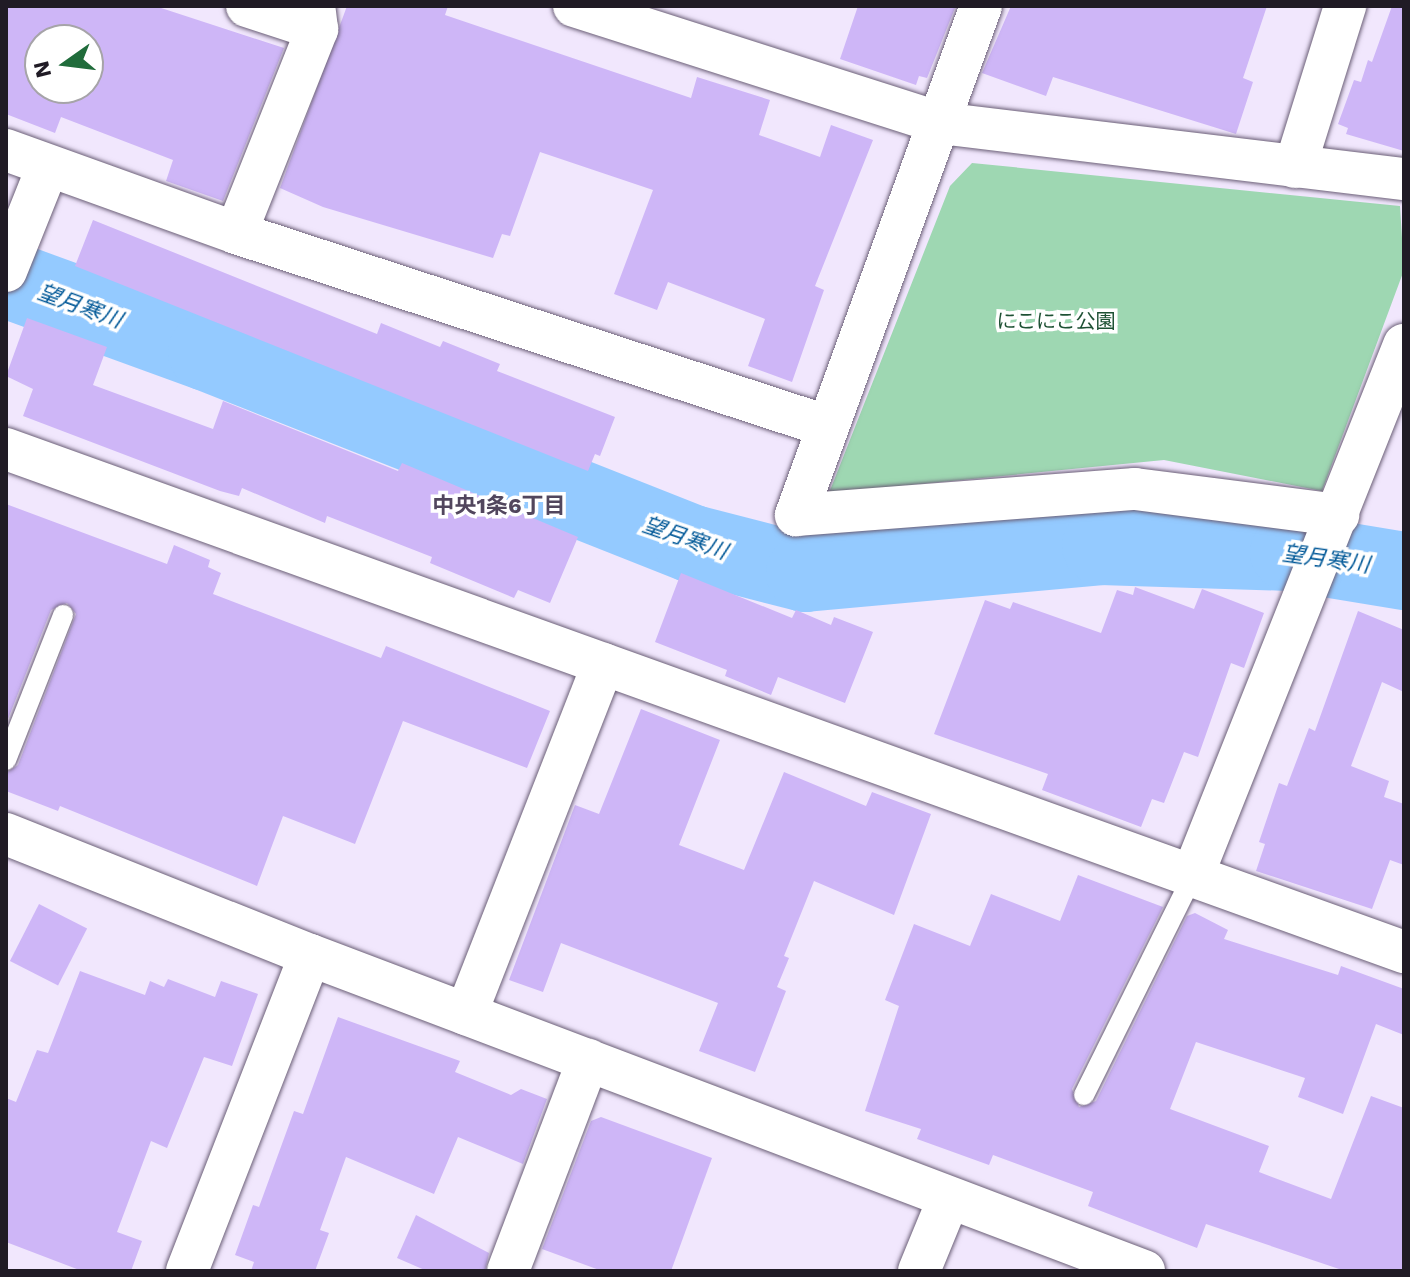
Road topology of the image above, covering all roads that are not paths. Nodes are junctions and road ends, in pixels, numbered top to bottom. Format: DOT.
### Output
graph roads {
  1 [pos="247,6"];
  2 [pos="981,6"];
  3 [pos="1345,6"];
  4 [pos="592,9"];
  5 [pos="315,17"];
  6 [pos="940,123"];
  7 [pos="6,150"];
  8 [pos="48,166"];
  9 [pos="1295,167"];
  10 [pos="1404,179"];
  11 [pos="236,233"];
  12 [pos="9,265"];
  13 [pos="1404,345"];
  14 [pos="826,426"];
  15 [pos="6,449"];
  16 [pos="1332,526"];
  17 [pos="63,615"];
  18 [pos="603,664"];
  19 [pos="6,760"];
  20 [pos="7,839"];
  21 [pos="1192,877"];
  22 [pos="1404,952"];
  23 [pos="310,955"];
  24 [pos="466,1014"];
  25 [pos="588,1060"];
  26 [pos="1084,1095"];
  27 [pos="949,1198"];
  28 [pos="187,1271"];
  29 [pos="508,1271"];
  30 [pos="919,1271"];
  31 [pos="1144,1271"];
  1 -- 5 [label="street"];
  2 -- 6 [label="street"];
  3 -- 9 [label="street"];
  4 -- 6 [label="street"];
  5 -- 11 [label="street"];
  6 -- 9 [label="street"];
  6 -- 14 [label="street"];
  7 -- 8 [label="street"];
  8 -- 11 [label="street"];
  8 -- 12 [label="street"];
  9 -- 10 [label="street"];
  11 -- 14 [label="street"];
  13 -- 16 [label="street"];
  14 -- 16 [label="street"];
  15 -- 18 [label="street"];
  16 -- 21 [label="street"];
  17 -- 19 [label="lane"];
  18 -- 21 [label="street"];
  18 -- 24 [label="street"];
  20 -- 23 [label="street"];
  21 -- 22 [label="street"];
  21 -- 26 [label="lane"];
  23 -- 24 [label="street"];
  23 -- 28 [label="street"];
  24 -- 25 [label="street"];
  25 -- 27 [label="street"];
  25 -- 29 [label="street"];
  27 -- 30 [label="street"];
  27 -- 31 [label="street"];
}
